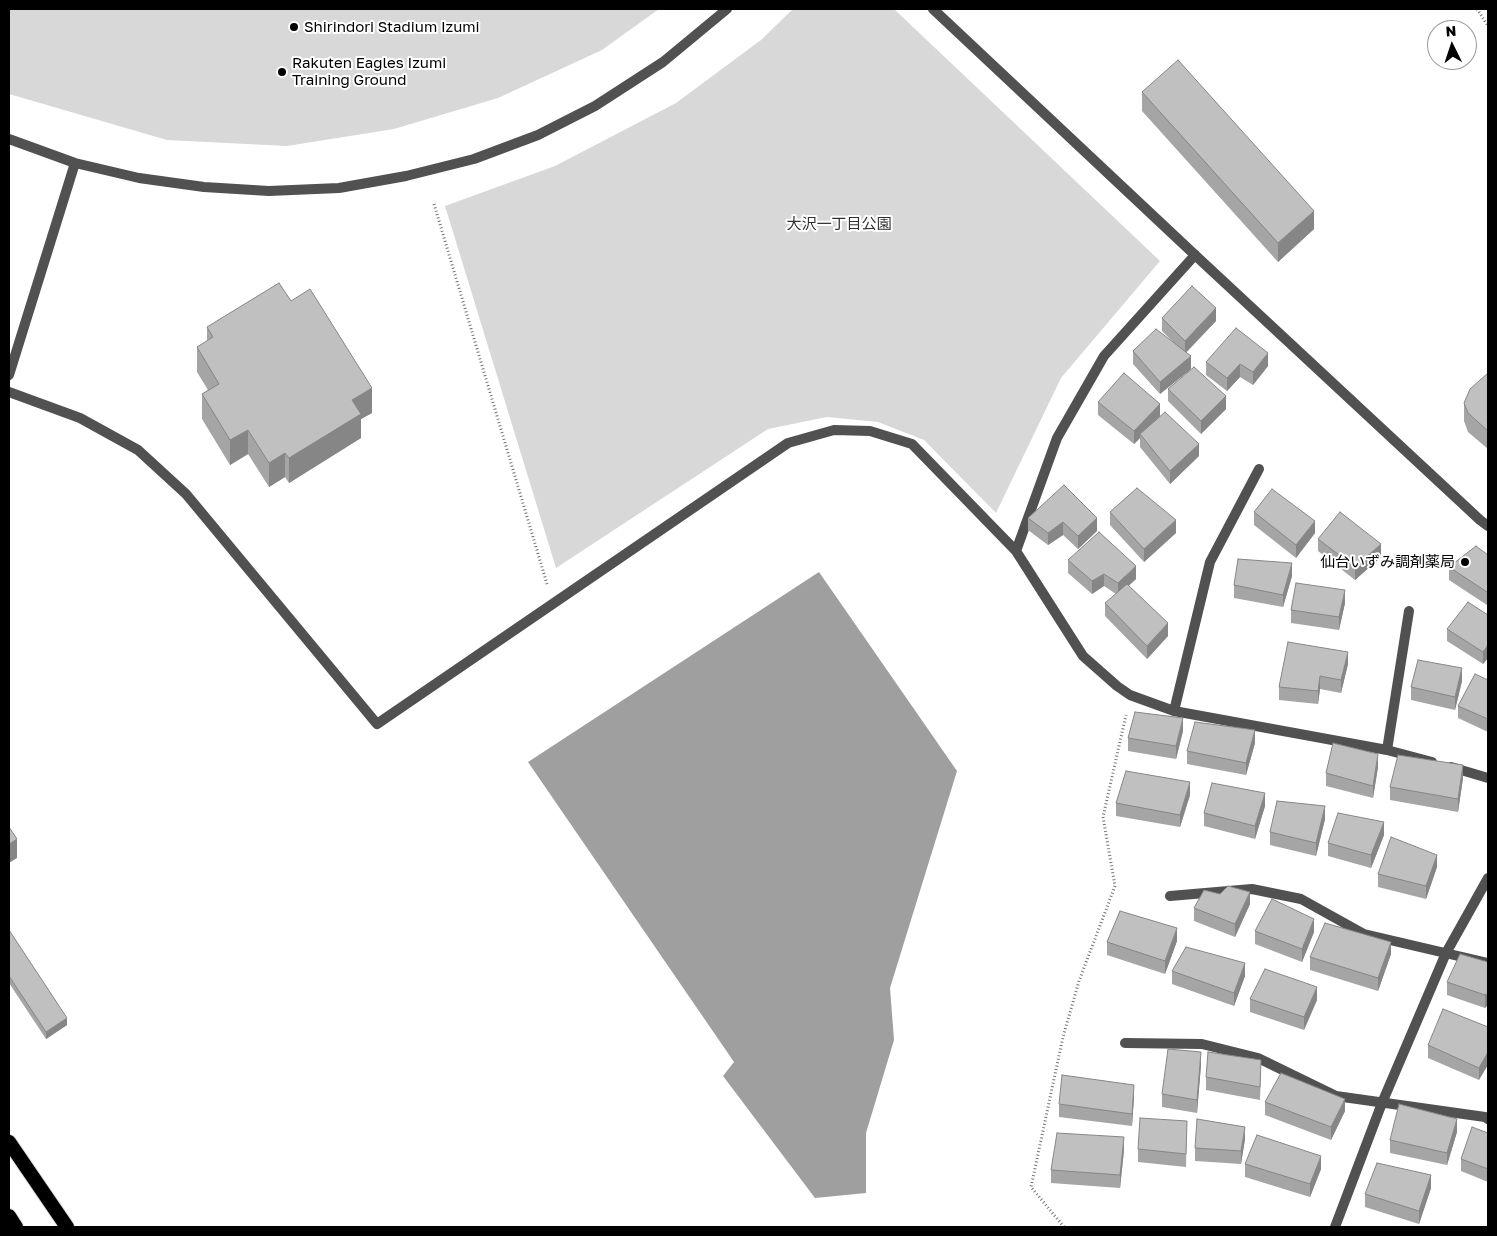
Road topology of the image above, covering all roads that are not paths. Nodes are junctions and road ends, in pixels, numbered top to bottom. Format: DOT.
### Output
graph roads {
  1 [pos="727,9"];
  2 [pos="933,9"];
  3 [pos="9,139"];
  4 [pos="76,163"];
  5 [pos="1195,255"];
  6 [pos="9,375"];
  7 [pos="9,392"];
  8 [pos="1259,469"];
  9 [pos="1488,526"];
  10 [pos="1016,551"];
  11 [pos="1409,611"];
  12 [pos="1174,711"];
  13 [pos="1387,750"];
  14 [pos="1488,778"];
  15 [pos="1488,878"];
  16 [pos="1170,896"];
  17 [pos="1446,953"];
  18 [pos="1488,963"];
  19 [pos="1125,1043"];
  20 [pos="1382,1104"];
  21 [pos="1488,1119"];
  22 [pos="9,1142"];
  23 [pos="9,1216"];
  24 [pos="16,1227"];
  25 [pos="67,1227"];
  26 [pos="1335,1227"];
  1 -- 4 [label="street"];
  2 -- 5 [label="street"];
  3 -- 4 [label="street"];
  4 -- 6 [label="street"];
  5 -- 9 [label="street"];
  5 -- 10 [label="street"];
  7 -- 10 [label="street"];
  8 -- 12 [label="street"];
  10 -- 12 [label="street"];
  11 -- 13 [label="street"];
  12 -- 13 [label="street"];
  13 -- 14 [label="street"];
  15 -- 17 [label="street"];
  16 -- 17 [label="street"];
  17 -- 18 [label="street"];
  17 -- 20 [label="street"];
  19 -- 20 [label="street"];
  20 -- 21 [label="street"];
  20 -- 26 [label="street"];
  22 -- 25 [label="highway"];
  23 -- 24 [label="highway"];
}
